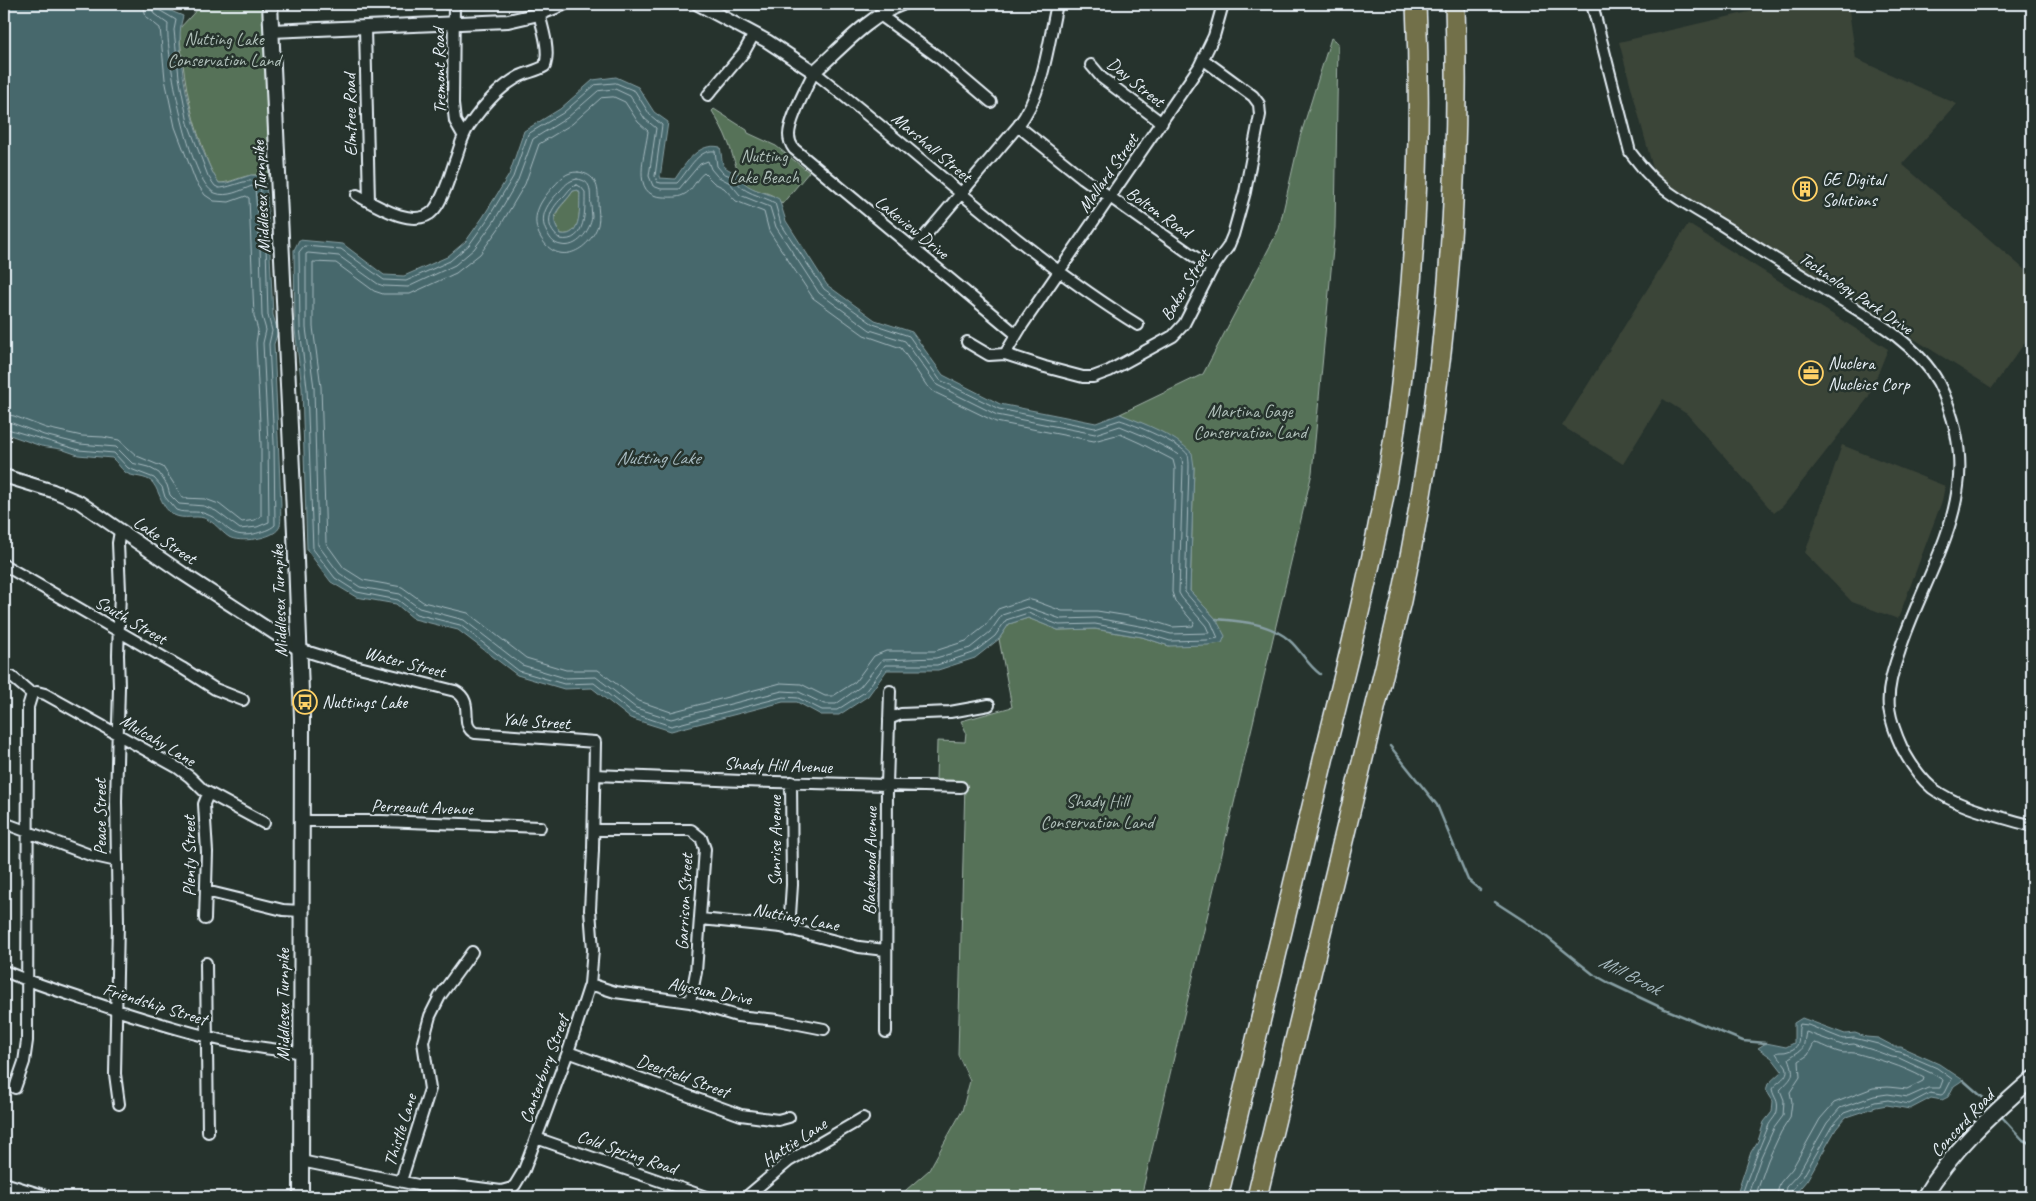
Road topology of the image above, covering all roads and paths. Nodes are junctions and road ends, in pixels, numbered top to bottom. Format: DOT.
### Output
graph roads {
  1 [pos="270,4"];
  2 [pos="454,4"];
  3 [pos="563,4"];
  4 [pos="698,4"];
  5 [pos="899,4"];
  6 [pos="1057,4"];
  7 [pos="1223,4"];
  8 [pos="1416,4"];
  9 [pos="1455,4"];
  10 [pos="1592,4"];
  11 [pos="546,9"];
  12 [pos="880,15"];
  13 [pos="455,24"];
  14 [pos="366,28"];
  15 [pos="271,31"];
  16 [pos="754,34"];
  17 [pos="1204,60"];
  18 [pos="1091,66"];
  19 [pos="814,72"];
  20 [pos="708,95"];
  21 [pos="991,102"];
  22 [pos="1162,123"];
  23 [pos="1018,126"];
  24 [pos="463,135"];
  25 [pos="960,193"];
  26 [pos="357,195"];
  27 [pos="1110,198"];
  28 [pos="369,202"];
  29 [pos="914,249"];
  30 [pos="1212,268"];
  31 [pos="1060,272"];
  32 [pos="1138,325"];
  33 [pos="1016,334"];
  34 [pos="967,342"];
  35 [pos="1005,354"];
  36 [pos="4,476"];
  37 [pos="120,530"];
  38 [pos="4,566"];
  39 [pos="119,632"];
  40 [pos="299,649"];
  41 [pos="12,677"];
  42 [pos="890,691"];
  43 [pos="32,694"];
  44 [pos="243,700"];
  45 [pos="989,705"];
  46 [pos="889,719"];
  47 [pos="475,733"];
  48 [pos="118,735"];
  49 [pos="594,742"];
  50 [pos="595,775"];
  51 [pos="791,782"];
  52 [pos="887,786"];
  53 [pos="961,787"];
  54 [pos="208,794"];
  55 [pos="302,821"];
  56 [pos="264,822"];
  57 [pos="4,823"];
  58 [pos="2032,826"];
  59 [pos="540,827"];
  60 [pos="594,830"];
  61 [pos="27,832"];
  62 [pos="117,861"];
  63 [pos="206,891"];
  64 [pos="302,911"];
  65 [pos="205,919"];
  66 [pos="701,919"];
  67 [pos="789,930"];
  68 [pos="885,950"];
  69 [pos="472,952"];
  70 [pos="206,963"];
  71 [pos="4,971"];
  72 [pos="29,981"];
  73 [pos="590,984"];
  74 [pos="690,1002"];
  75 [pos="116,1010"];
  76 [pos="824,1029"];
  77 [pos="886,1032"];
  78 [pos="206,1037"];
  79 [pos="301,1052"];
  80 [pos="568,1052"];
  81 [pos="2032,1079"];
  82 [pos="15,1088"];
  83 [pos="119,1104"];
  84 [pos="789,1117"];
  85 [pos="863,1118"];
  86 [pos="208,1132"];
  87 [pos="536,1138"];
  88 [pos="301,1161"];
  89 [pos="401,1181"];
  90 [pos="4,1183"];
  91 [pos="49,1197"];
  92 [pos="301,1197"];
  93 [pos="706,1197"];
  94 [pos="746,1197"];
  95 [pos="1218,1197"];
  96 [pos="1257,1197"];
  97 [pos="1924,1197"];
  1 -- 15 [label="main road, Middlesex Turnpike"];
  2 -- 13 [label="street, Tremont Road"];
  3 -- 11 [label="street"];
  4 -- 16 [label="street, Marshall Street"];
  5 -- 12 [label="street"];
  6 -- 23 [label="street"];
  7 -- 17 [label="street, Mallard Street"];
  8 -- 95 [label="highway"];
  9 -- 96 [label="highway"];
  10 -- 58 [label="street, Technology Park Drive"];
  11 -- 13 [label="street"];
  11 -- 24 [label="street"];
  12 -- 19 [label="street"];
  12 -- 21 [label="street"];
  13 -- 14 [label="street"];
  13 -- 24 [label="street, Tremont Road"];
  14 -- 15 [label="street"];
  14 -- 28 [label="street, Elmtree Road"];
  15 -- 40 [label="main road, Middlesex Turnpike"];
  16 -- 19 [label="street, Marshall Street"];
  16 -- 20 [label="street"];
  17 -- 22 [label="street, Mallard Street"];
  17 -- 30 [label="street, Baker Street"];
  18 -- 22 [label="street, Day Street"];
  19 -- 25 [label="street, Marshall Street"];
  19 -- 29 [label="street, Lakeview Drive"];
  22 -- 27 [label="street, Mallard Street"];
  23 -- 25 [label="street"];
  23 -- 27 [label="street, Bolton Road"];
  24 -- 28 [label="street"];
  25 -- 29 [label="street"];
  25 -- 31 [label="street, Marshall Street"];
  26 -- 28 [label="street"];
  27 -- 30 [label="street, Bolton Road"];
  27 -- 31 [label="street, Mallard Street"];
  29 -- 33 [label="street, Lakeview Drive"];
  30 -- 35 [label="street, Baker Street"];
  31 -- 32 [label="street, Marshall Street"];
  31 -- 33 [label="street, Mallard Street"];
  33 -- 35 [label="street, Mallard Street"];
  34 -- 35 [label="street, Baker Street"];
  36 -- 37 [label="street, Lake Street"];
  37 -- 39 [label="street, Peace Street"];
  37 -- 40 [label="street, Lake Street"];
  38 -- 39 [label="street, South Street"];
  39 -- 44 [label="street, South Street"];
  39 -- 48 [label="street, Peace Street"];
  40 -- 47 [label="street, Water Street"];
  40 -- 55 [label="main road, Middlesex Turnpike"];
  41 -- 43 [label="street"];
  42 -- 46 [label="street, Blackwood Avenue"];
  43 -- 48 [label="street, Mulcahy Lane"];
  43 -- 61 [label="street"];
  45 -- 46 [label="street"];
  46 -- 52 [label="street, Blackwood Avenue"];
  47 -- 49 [label="street, Yale Street"];
  48 -- 54 [label="street, Mulcahy Lane"];
  48 -- 62 [label="street, Peace Street"];
  49 -- 50 [label="street, Canterbury Street"];
  50 -- 51 [label="street, Shady Hill Avenue"];
  50 -- 60 [label="street, Canterbury Street"];
  51 -- 52 [label="street, Shady Hill Avenue"];
  51 -- 67 [label="street, Sunrise Avenue"];
  52 -- 53 [label="street, Shady Hill Avenue"];
  52 -- 68 [label="street, Blackwood Avenue"];
  54 -- 56 [label="street, Mulcahy Lane"];
  54 -- 63 [label="street, Plenty Street"];
  55 -- 59 [label="street, Perreault Avenue"];
  55 -- 64 [label="main road, Middlesex Turnpike"];
  57 -- 61 [label="street"];
  60 -- 66 [label="street, Garrison Street"];
  60 -- 73 [label="street, Canterbury Street"];
  61 -- 62 [label="street"];
  61 -- 72 [label="street"];
  62 -- 75 [label="street, Peace Street"];
  63 -- 64 [label="street"];
  63 -- 65 [label="street, Plenty Street"];
  64 -- 79 [label="main road, Middlesex Turnpike"];
  66 -- 67 [label="street, Nuttings Lane"];
  66 -- 74 [label="street, Garrison Street"];
  67 -- 68 [label="street, Nuttings Lane"];
  68 -- 77 [label="street, Blackwood Avenue"];
  69 -- 89 [label="street, Thistle Lane"];
  70 -- 78 [label="street"];
  71 -- 72 [label="street, Friendship Street"];
  72 -- 75 [label="street, Friendship Street"];
  72 -- 82 [label="street"];
  73 -- 74 [label="street, Alyssum Drive"];
  73 -- 80 [label="street, Canterbury Street"];
  74 -- 76 [label="street, Alyssum Drive"];
  75 -- 78 [label="street, Friendship Street"];
  75 -- 83 [label="street, Peace Street"];
  78 -- 79 [label="street, Friendship Street"];
  78 -- 86 [label="street"];
  79 -- 88 [label="main road, Middlesex Turnpike"];
  80 -- 84 [label="street, Deerfield Street"];
  80 -- 87 [label="street, Canterbury Street"];
  81 -- 97 [label="main road, Concord Road"];
  85 -- 94 [label="street, Hattie Lane"];
  87 -- 89 [label="street, Canterbury Street"];
  87 -- 93 [label="street, Cold Spring Road"];
  88 -- 89 [label="street, Canterbury Street"];
  88 -- 92 [label="main road, Middlesex Turnpike"];
  90 -- 91 [label="street"];
}
